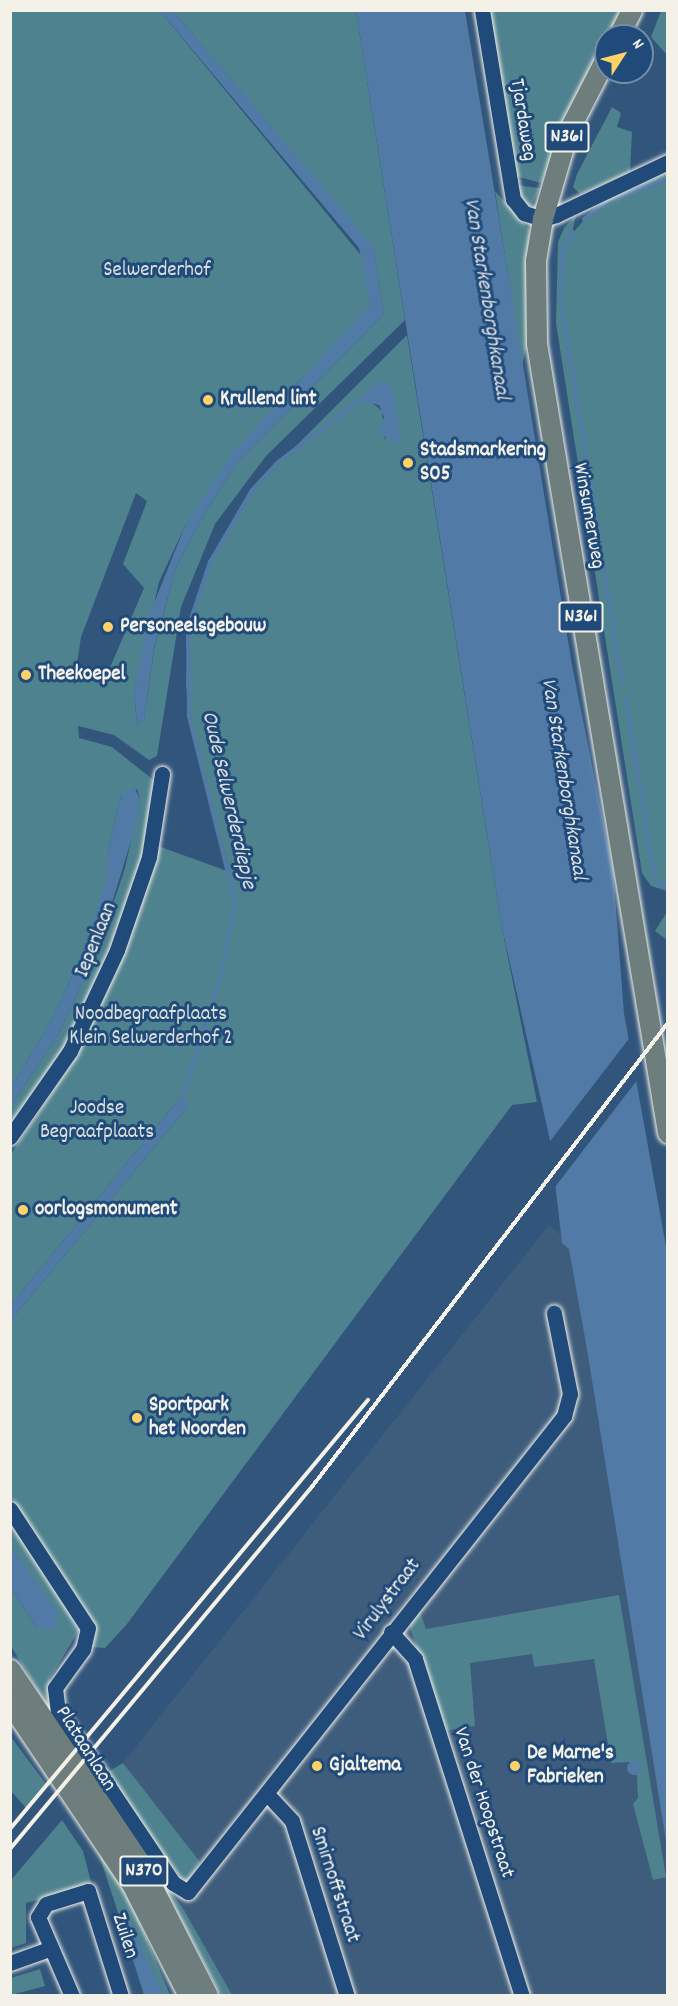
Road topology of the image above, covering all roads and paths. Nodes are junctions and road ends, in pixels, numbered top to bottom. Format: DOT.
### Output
graph roads {
  1 [pos="482,10"];
  2 [pos="633,10"];
  3 [pos="625,24"];
  4 [pos="594,82"];
  5 [pos="668,162"];
  6 [pos="543,219"];
  7 [pos="162,774"];
  8 [pos="668,1132"];
  9 [pos="10,1137"];
  10 [pos="554,1313"];
  11 [pos="10,1509"];
  12 [pos="391,1632"];
  13 [pos="10,1671"];
  14 [pos="10,1701"];
  15 [pos="268,1795"];
  16 [pos="183,1892"];
  17 [pos="49,1949"];
  18 [pos="10,1963"];
  19 [pos="72,1995"];
  20 [pos="121,1995"];
  21 [pos="190,1995"];
  22 [pos="207,1995"];
  23 [pos="347,1995"];
  24 [pos="522,1995"];
  1 -- 6 [label="street, Tjardaweg"];
  2 -- 3 [label="main road"];
  4 -- 6 [label="main road, Winsumerweg / N361"];
  5 -- 6 [label="street"];
  6 -- 8 [label="main road, Winsumerweg / N361"];
  7 -- 9 [label="street, Iepenlaan"];
  10 -- 12 [label="street, Virulystraat"];
  11 -- 16 [label="street, Plataanlaan"];
  12 -- 15 [label="street, Virulystraat"];
  12 -- 24 [label="street, Van der Hoopstraat"];
  13 -- 22 [label="highway, Plataanlaan / N370"];
  14 -- 21 [label="highway, Plataanlaan / N370"];
  15 -- 16 [label="street, Virulystraat"];
  15 -- 23 [label="street, Smirnoffstraat"];
  17 -- 18 [label="street"];
  17 -- 19 [label="street, Zuilen"];
  17 -- 20 [label="street, Zuilen"];
}
